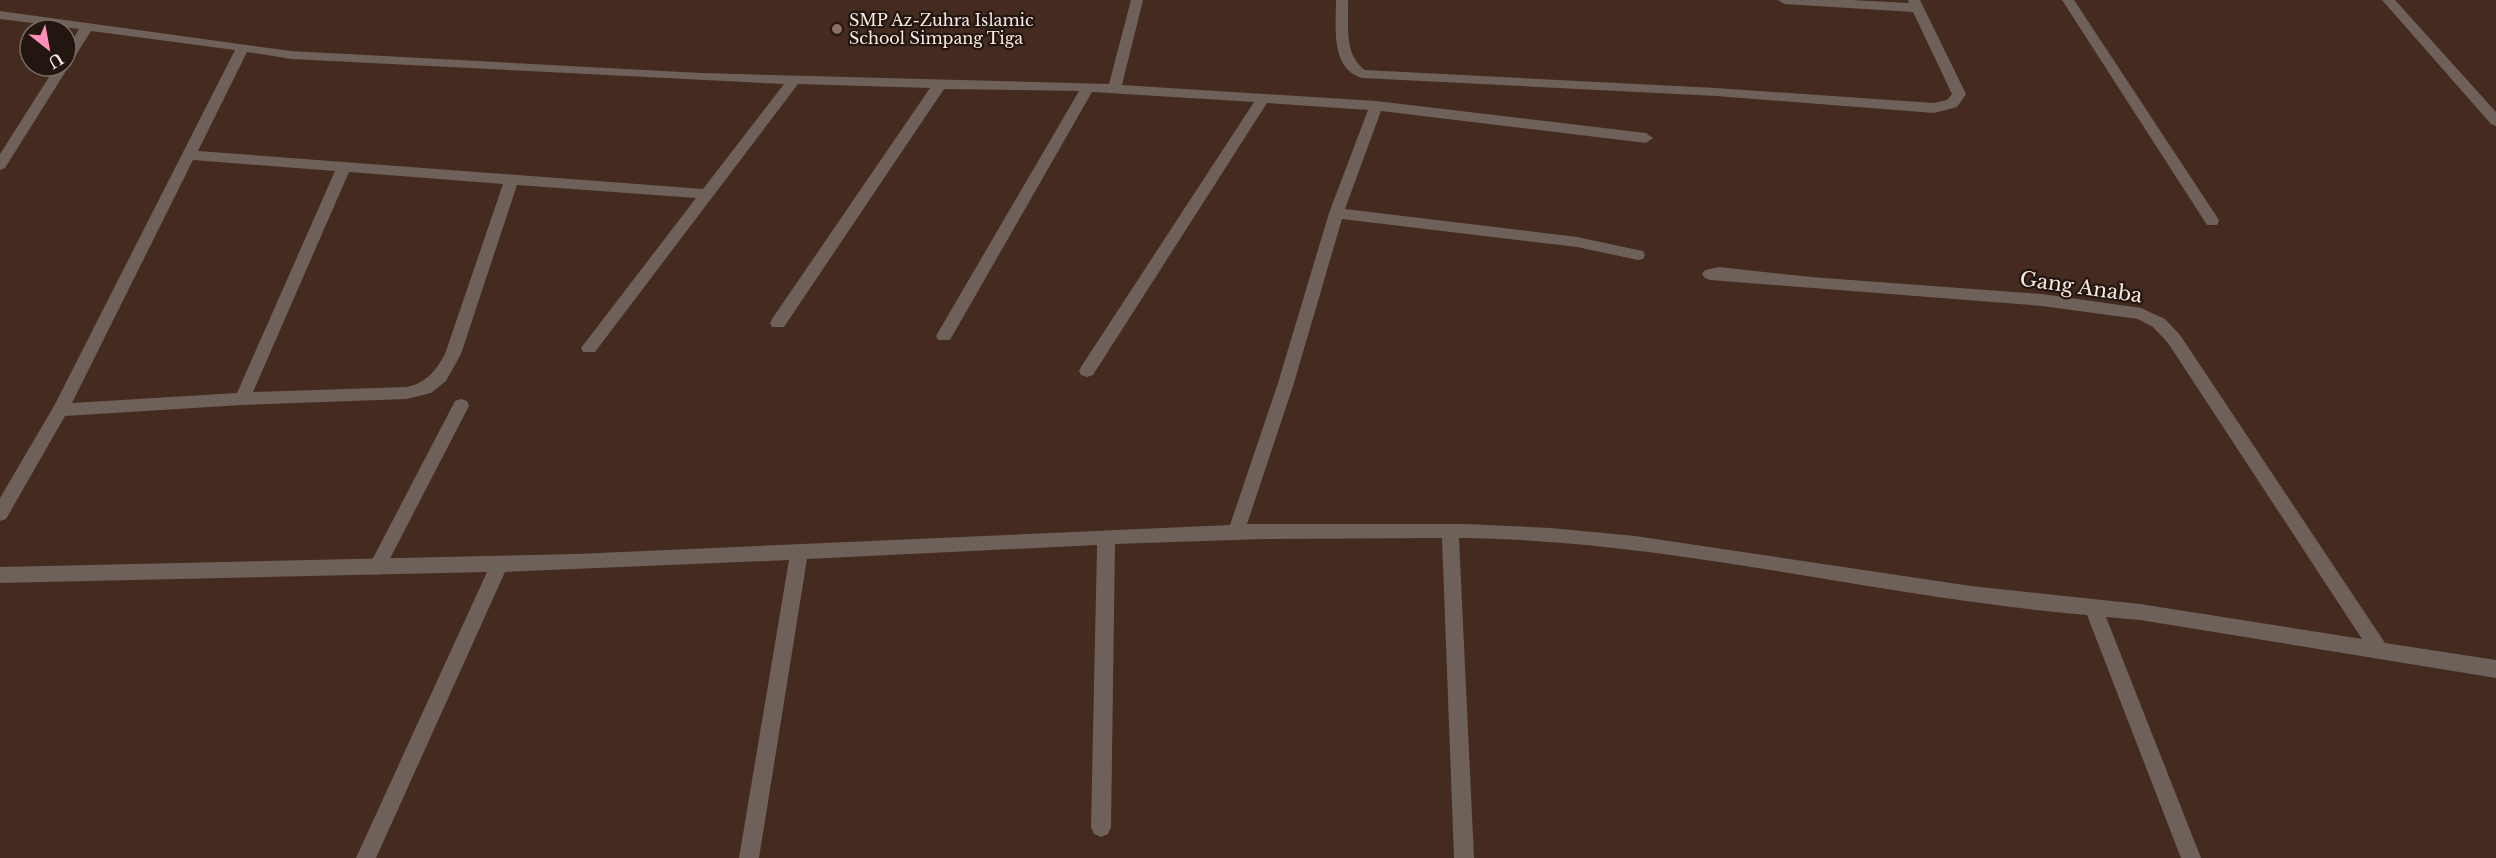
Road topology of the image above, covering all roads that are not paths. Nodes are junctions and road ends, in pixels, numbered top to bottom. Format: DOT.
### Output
graph roads {
  1 [pos="1137,0"];
  2 [pos="1342,0"];
  3 [pos="1784,0"];
  4 [pos="2068,0"];
  5 [pos="2388,0"];
  6 [pos="1916,4"];
  7 [pos="0,15"];
  8 [pos="88,26"];
  9 [pos="78,42"];
  10 [pos="243,47"];
  11 [pos="55,78"];
  12 [pos="794,81"];
  13 [pos="940,84"];
  14 [pos="1088,87"];
  15 [pos="1114,89"];
  16 [pos="1264,98"];
  17 [pos="1376,106"];
  18 [pos="2496,121"];
  19 [pos="1646,138"];
  20 [pos="190,154"];
  21 [pos="0,165"];
  22 [pos="344,166"];
  23 [pos="512,179"];
  24 [pos="708,194"];
  25 [pos="1336,213"];
  26 [pos="2212,221"];
  27 [pos="1638,255"];
  28 [pos="1710,274"];
  29 [pos="778,323"];
  30 [pos="944,336"];
  31 [pos="589,348"];
  32 [pos="1087,371"];
  33 [pos="242,399"];
  34 [pos="461,406"];
  35 [pos="60,410"];
  36 [pos="0,514"];
  37 [pos="1450,531"];
  38 [pos="1236,532"];
  39 [pos="1106,538"];
  40 [pos="799,552"];
  41 [pos="500,563"];
  42 [pos="377,567"];
  43 [pos="0,575"];
  44 [pos="2094,609"];
  45 [pos="2380,651"];
  46 [pos="2496,669"];
  47 [pos="1101,827"];
  48 [pos="366,858"];
  49 [pos="749,858"];
  50 [pos="1464,858"];
  51 [pos="2191,858"];
  1 -- 15 [label="street"];
  2 -- 6 [label="street"];
  3 -- 6 [label="street"];
  4 -- 26 [label="street"];
  5 -- 18 [label="street"];
  7 -- 8 [label="street"];
  8 -- 9 [label="street"];
  8 -- 10 [label="street"];
  10 -- 12 [label="street"];
  10 -- 20 [label="street"];
  11 -- 21 [label="street"];
  12 -- 13 [label="street"];
  12 -- 24 [label="street"];
  13 -- 14 [label="street"];
  13 -- 29 [label="street"];
  14 -- 15 [label="street"];
  14 -- 30 [label="street"];
  15 -- 16 [label="street"];
  16 -- 17 [label="street"];
  16 -- 32 [label="street"];
  17 -- 19 [label="street"];
  17 -- 25 [label="street"];
  20 -- 22 [label="street"];
  20 -- 35 [label="street"];
  22 -- 23 [label="street"];
  22 -- 33 [label="street"];
  23 -- 24 [label="street"];
  23 -- 33 [label="street"];
  24 -- 31 [label="street"];
  25 -- 27 [label="street"];
  25 -- 38 [label="street"];
  28 -- 45 [label="street, Gang Anaba"];
  33 -- 35 [label="street"];
  34 -- 42 [label="street"];
  35 -- 36 [label="street"];
  37 -- 38 [label="street"];
  37 -- 44 [label="street"];
  37 -- 50 [label="street"];
  38 -- 39 [label="street"];
  39 -- 40 [label="street"];
  39 -- 47 [label="street"];
  40 -- 41 [label="street"];
  40 -- 49 [label="street"];
  41 -- 42 [label="street"];
  41 -- 48 [label="street"];
  42 -- 43 [label="street"];
  44 -- 45 [label="street"];
  44 -- 51 [label="street"];
  45 -- 46 [label="street"];
}
